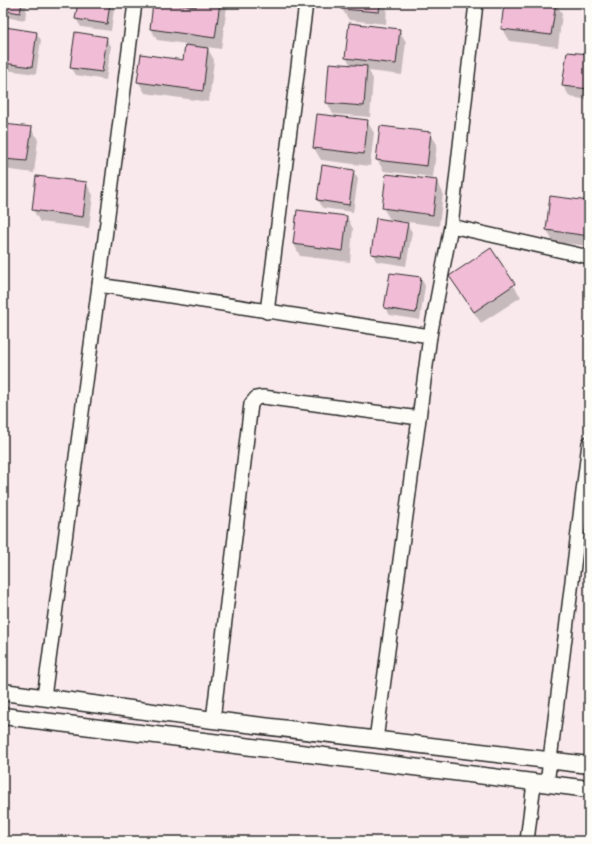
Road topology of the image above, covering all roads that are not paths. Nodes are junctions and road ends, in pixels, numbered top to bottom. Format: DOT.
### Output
graph roads {
  1 [pos="135,3"];
  2 [pos="306,3"];
  3 [pos="476,3"];
  4 [pos="451,226"];
  5 [pos="589,257"];
  6 [pos="99,285"];
  7 [pos="267,312"];
  8 [pos="430,336"];
  9 [pos="418,418"];
  10 [pos="589,443"];
  11 [pos="3,692"];
  12 [pos="44,697"];
  13 [pos="3,716"];
  14 [pos="213,720"];
  15 [pos="376,740"];
  16 [pos="550,759"];
  17 [pos="589,765"];
  18 [pos="540,783"];
  19 [pos="589,789"];
  20 [pos="526,841"];
  1 -- 6 [label="street"];
  2 -- 7 [label="street"];
  3 -- 4 [label="street"];
  4 -- 5 [label="street"];
  4 -- 8 [label="street"];
  6 -- 7 [label="street"];
  6 -- 12 [label="street"];
  7 -- 8 [label="street"];
  8 -- 9 [label="street"];
  9 -- 14 [label="street"];
  9 -- 15 [label="street"];
  10 -- 16 [label="street"];
  11 -- 12 [label="street"];
  12 -- 14 [label="street"];
  13 -- 18 [label="street"];
  14 -- 15 [label="street"];
  15 -- 16 [label="street"];
  16 -- 17 [label="street"];
  16 -- 18 [label="street"];
  18 -- 19 [label="street"];
  18 -- 20 [label="street"];
}
